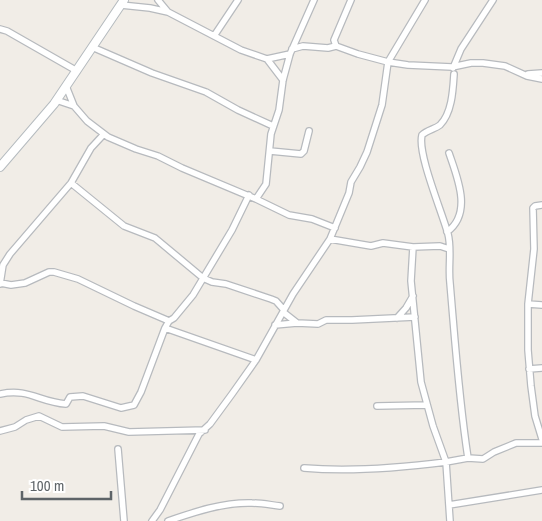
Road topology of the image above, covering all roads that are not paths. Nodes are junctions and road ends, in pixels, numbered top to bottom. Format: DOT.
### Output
graph roads {
  1 [pos="158,0"];
  2 [pos="238,0"];
  3 [pos="314,0"];
  4 [pos="351,0"];
  5 [pos="425,0"];
  6 [pos="493,0"];
  7 [pos="123,2"];
  8 [pos="168,12"];
  9 [pos="0,29"];
  10 [pos="214,36"];
  11 [pos="336,46"];
  12 [pos="92,47"];
  13 [pos="291,51"];
  14 [pos="267,59"];
  15 [pos="388,62"];
  16 [pos="461,66"];
  17 [pos="452,67"];
  18 [pos="77,71"];
  19 [pos="542,73"];
  20 [pos="454,74"];
  21 [pos="523,74"];
  22 [pos="542,79"];
  23 [pos="284,80"];
  24 [pos="66,86"];
  25 [pos="56,100"];
  26 [pos="74,106"];
  27 [pos="273,126"];
  28 [pos="309,131"];
  29 [pos="104,134"];
  30 [pos="270,151"];
  31 [pos="449,154"];
  32 [pos="0,167"];
  33 [pos="71,183"];
  34 [pos="248,195"];
  35 [pos="256,199"];
  36 [pos="542,205"];
  37 [pos="335,228"];
  38 [pos="448,234"];
  39 [pos="330,239"];
  40 [pos="440,246"];
  41 [pos="413,247"];
  42 [pos="449,249"];
  43 [pos="203,278"];
  44 [pos="0,284"];
  45 [pos="413,296"];
  46 [pos="528,304"];
  47 [pos="542,305"];
  48 [pos="283,311"];
  49 [pos="415,317"];
  50 [pos="397,318"];
  51 [pos="169,321"];
  52 [pos="296,323"];
  53 [pos="276,325"];
  54 [pos="165,328"];
  55 [pos="256,360"];
  56 [pos="542,368"];
  57 [pos="529,369"];
  58 [pos="0,394"];
  59 [pos="427,405"];
  60 [pos="377,406"];
  61 [pos="205,430"];
  62 [pos="0,431"];
  63 [pos="542,436"];
  64 [pos="542,442"];
  65 [pos="118,449"];
  66 [pos="468,458"];
  67 [pos="446,462"];
  68 [pos="304,468"];
  69 [pos="542,490"];
  70 [pos="449,505"];
  71 [pos="280,506"];
  72 [pos="124,521"];
  73 [pos="152,521"];
  74 [pos="168,521"];
  75 [pos="450,521"];
  1 -- 8 [label="street"];
  2 -- 10 [label="street"];
  3 -- 13 [label="street"];
  4 -- 11 [label="street"];
  5 -- 15 [label="street"];
  6 -- 17 [label="street"];
  7 -- 8 [label="street"];
  7 -- 12 [label="main road"];
  8 -- 10 [label="street"];
  9 -- 18 [label="street"];
  10 -- 14 [label="street"];
  11 -- 13 [label="street"];
  11 -- 15 [label="street"];
  12 -- 18 [label="main road"];
  12 -- 27 [label="street"];
  13 -- 14 [label="street"];
  13 -- 23 [label="street"];
  14 -- 23 [label="street"];
  15 -- 17 [label="street"];
  15 -- 37 [label="street"];
  16 -- 17 [label="street"];
  16 -- 20 [label="street"];
  16 -- 21 [label="street"];
  17 -- 20 [label="street"];
  18 -- 24 [label="main road"];
  19 -- 21 [label="street"];
  20 -- 38 [label="street"];
  21 -- 22 [label="street"];
  23 -- 27 [label="street"];
  24 -- 25 [label="main road"];
  24 -- 26 [label="street"];
  25 -- 26 [label="street"];
  25 -- 32 [label="main road"];
  26 -- 29 [label="street"];
  27 -- 30 [label="street"];
  28 -- 30 [label="street"];
  29 -- 33 [label="street"];
  29 -- 34 [label="street"];
  30 -- 35 [label="street"];
  31 -- 38 [label="street"];
  33 -- 43 [label="street"];
  33 -- 44 [label="street"];
  34 -- 35 [label="street"];
  34 -- 43 [label="street"];
  35 -- 37 [label="street"];
  36 -- 46 [label="street"];
  37 -- 39 [label="street"];
  38 -- 40 [label="street"];
  38 -- 42 [label="street"];
  39 -- 41 [label="street"];
  39 -- 48 [label="street"];
  40 -- 41 [label="street"];
  40 -- 42 [label="street"];
  41 -- 45 [label="street"];
  42 -- 66 [label="street"];
  43 -- 48 [label="street"];
  43 -- 51 [label="street"];
  44 -- 51 [label="street"];
  45 -- 49 [label="street"];
  45 -- 50 [label="street"];
  46 -- 47 [label="street"];
  46 -- 57 [label="street"];
  48 -- 52 [label="street"];
  48 -- 53 [label="street"];
  49 -- 50 [label="street"];
  49 -- 59 [label="street"];
  50 -- 52 [label="street"];
  51 -- 54 [label="street"];
  52 -- 53 [label="street"];
  53 -- 55 [label="street"];
  54 -- 55 [label="street"];
  54 -- 58 [label="street"];
  55 -- 61 [label="street"];
  56 -- 57 [label="street"];
  57 -- 63 [label="street"];
  59 -- 60 [label="street"];
  59 -- 67 [label="street"];
  61 -- 62 [label="street"];
  61 -- 73 [label="street"];
  64 -- 66 [label="street"];
  65 -- 72 [label="street"];
  66 -- 67 [label="street"];
  67 -- 68 [label="street"];
  67 -- 70 [label="street"];
  69 -- 70 [label="street"];
  70 -- 75 [label="street"];
  71 -- 74 [label="street"];
}
